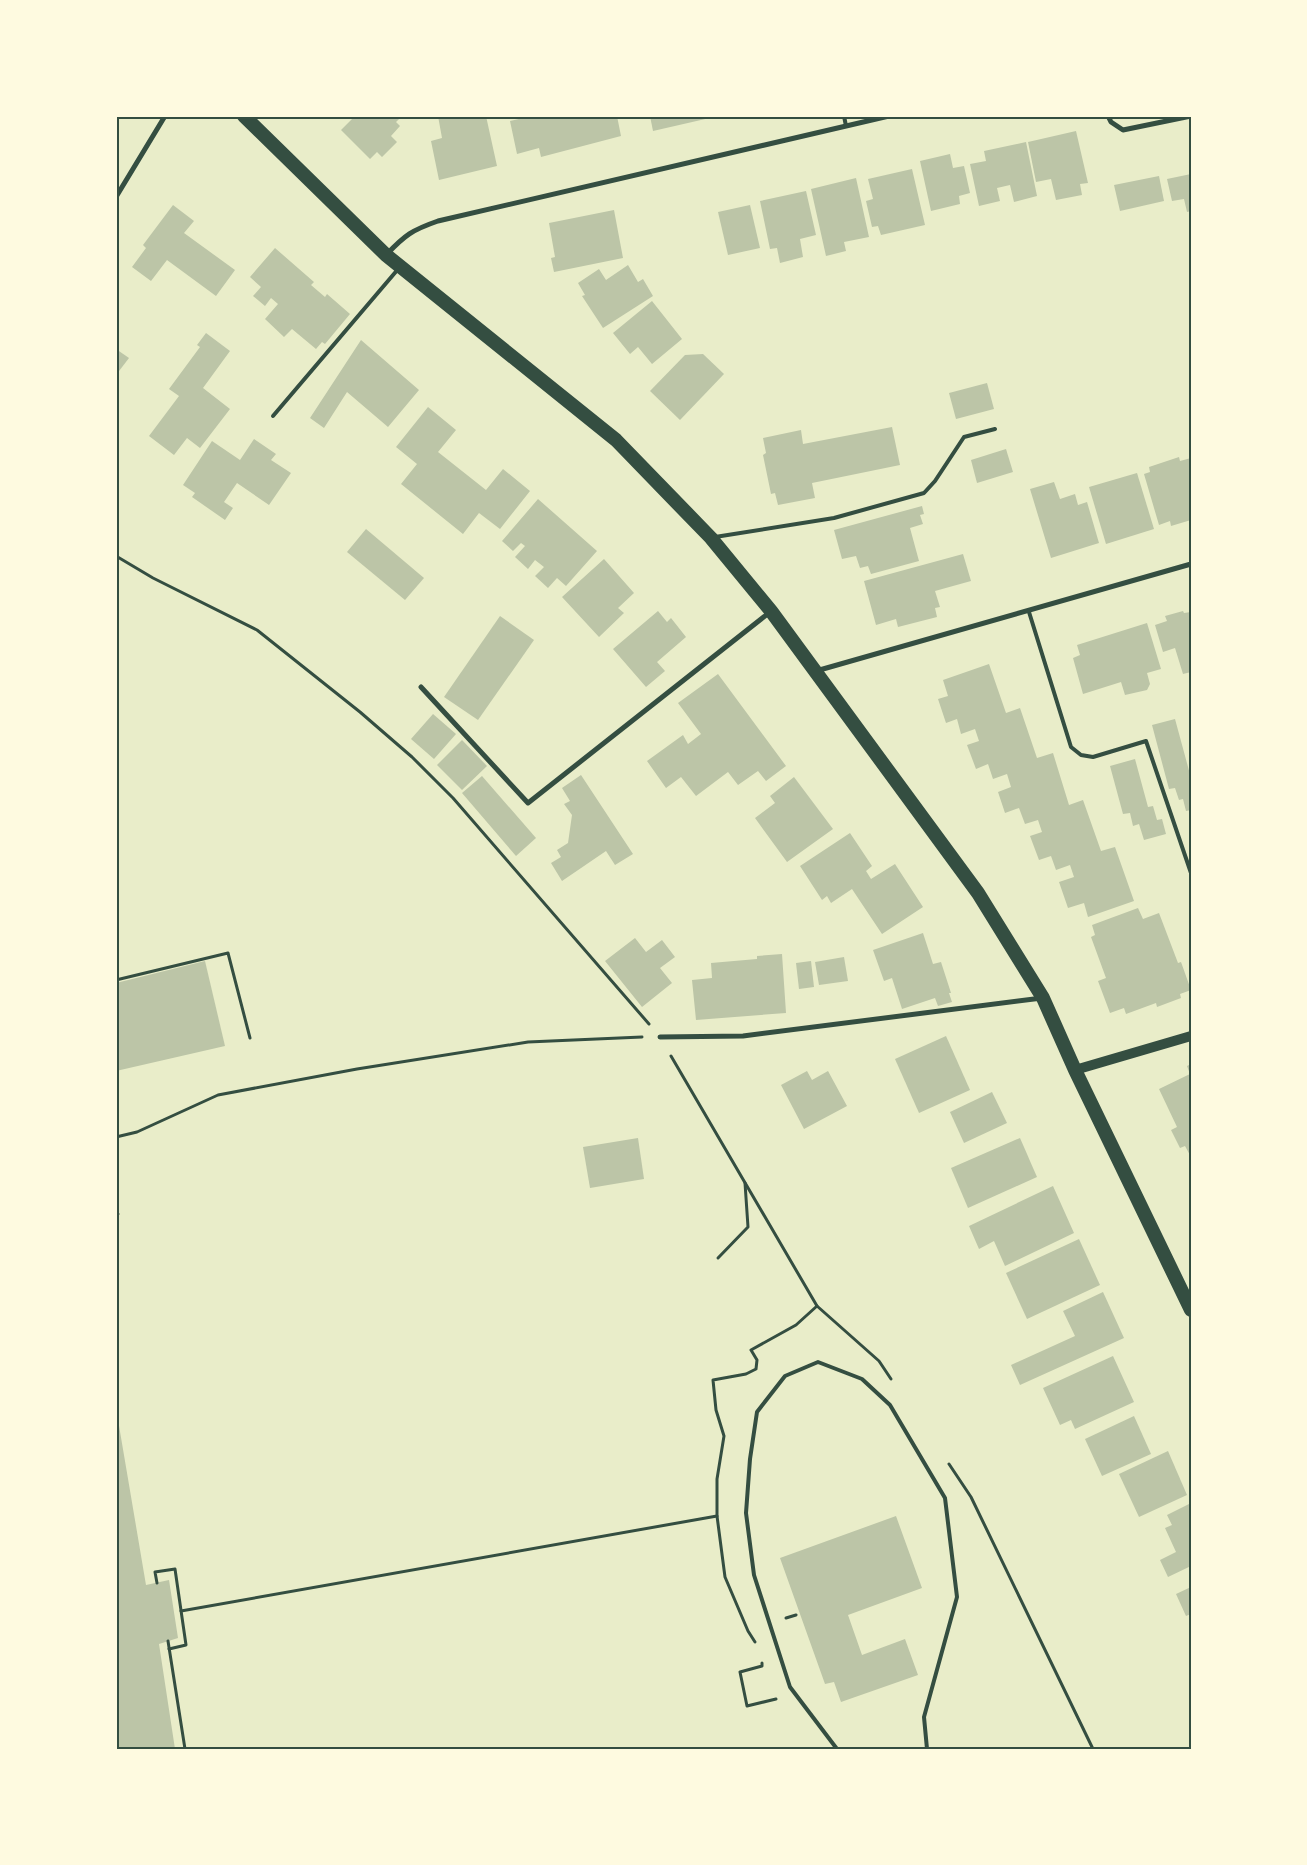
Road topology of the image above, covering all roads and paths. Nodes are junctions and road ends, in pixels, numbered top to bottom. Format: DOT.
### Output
graph roads {
  1 [pos="165,116"];
  2 [pos="244,116"];
  3 [pos="844,116"];
  4 [pos="889,116"];
  5 [pos="1108,116"];
  6 [pos="1191,116"];
  7 [pos="846,126"];
  8 [pos="116,197"];
  9 [pos="386,255"];
  10 [pos="400,266"];
  11 [pos="273,416"];
  12 [pos="996,429"];
  13 [pos="711,538"];
  14 [pos="116,556"];
  15 [pos="1191,564"];
  16 [pos="771,611"];
  17 [pos="1029,612"];
  18 [pos="816,671"];
  19 [pos="420,687"];
  20 [pos="1191,873"];
  21 [pos="116,980"];
  22 [pos="1043,998"];
  23 [pos="660,1036"];
  24 [pos="1191,1036"];
  25 [pos="250,1038"];
  26 [pos="1075,1070"];
  27 [pos="116,1138"];
  28 [pos="745,1182"];
  29 [pos="718,1258"];
  30 [pos="1191,1310"];
  31 [pos="717,1516"];
  32 [pos="157,1583"];
  33 [pos="181,1611"];
  34 [pos="168,1641"];
  35 [pos="169,1649"];
  36 [pos="186,1749"];
  37 [pos="837,1749"];
  38 [pos="927,1749"];
  1 -- 8 [label="street"];
  2 -- 9 [label="highway"];
  3 -- 7 [label="lane"];
  4 -- 7 [label="street"];
  5 -- 6 [label="street"];
  7 -- 9 [label="street"];
  9 -- 10 [label="highway"];
  10 -- 11 [label="lane"];
  10 -- 13 [label="highway"];
  12 -- 13 [label="lane"];
  13 -- 16 [label="highway"];
  14 -- 23 [label="path"];
  15 -- 17 [label="street"];
  16 -- 18 [label="highway"];
  16 -- 19 [label="street"];
  17 -- 18 [label="street"];
  17 -- 20 [label="lane"];
  18 -- 22 [label="highway"];
  21 -- 25 [label="path"];
  22 -- 23 [label="street"];
  22 -- 26 [label="highway"];
  23 -- 27 [label="path"];
  24 -- 26 [label="main road"];
  26 -- 30 [label="highway"];
  28 -- 29 [label="path"];
  31 -- 33 [label="path"];
  32 -- 33 [label="path"];
  33 -- 35 [label="path"];
  34 -- 35 [label="path"];
  35 -- 36 [label="path"];
  37 -- 38 [label="lane"];
}
